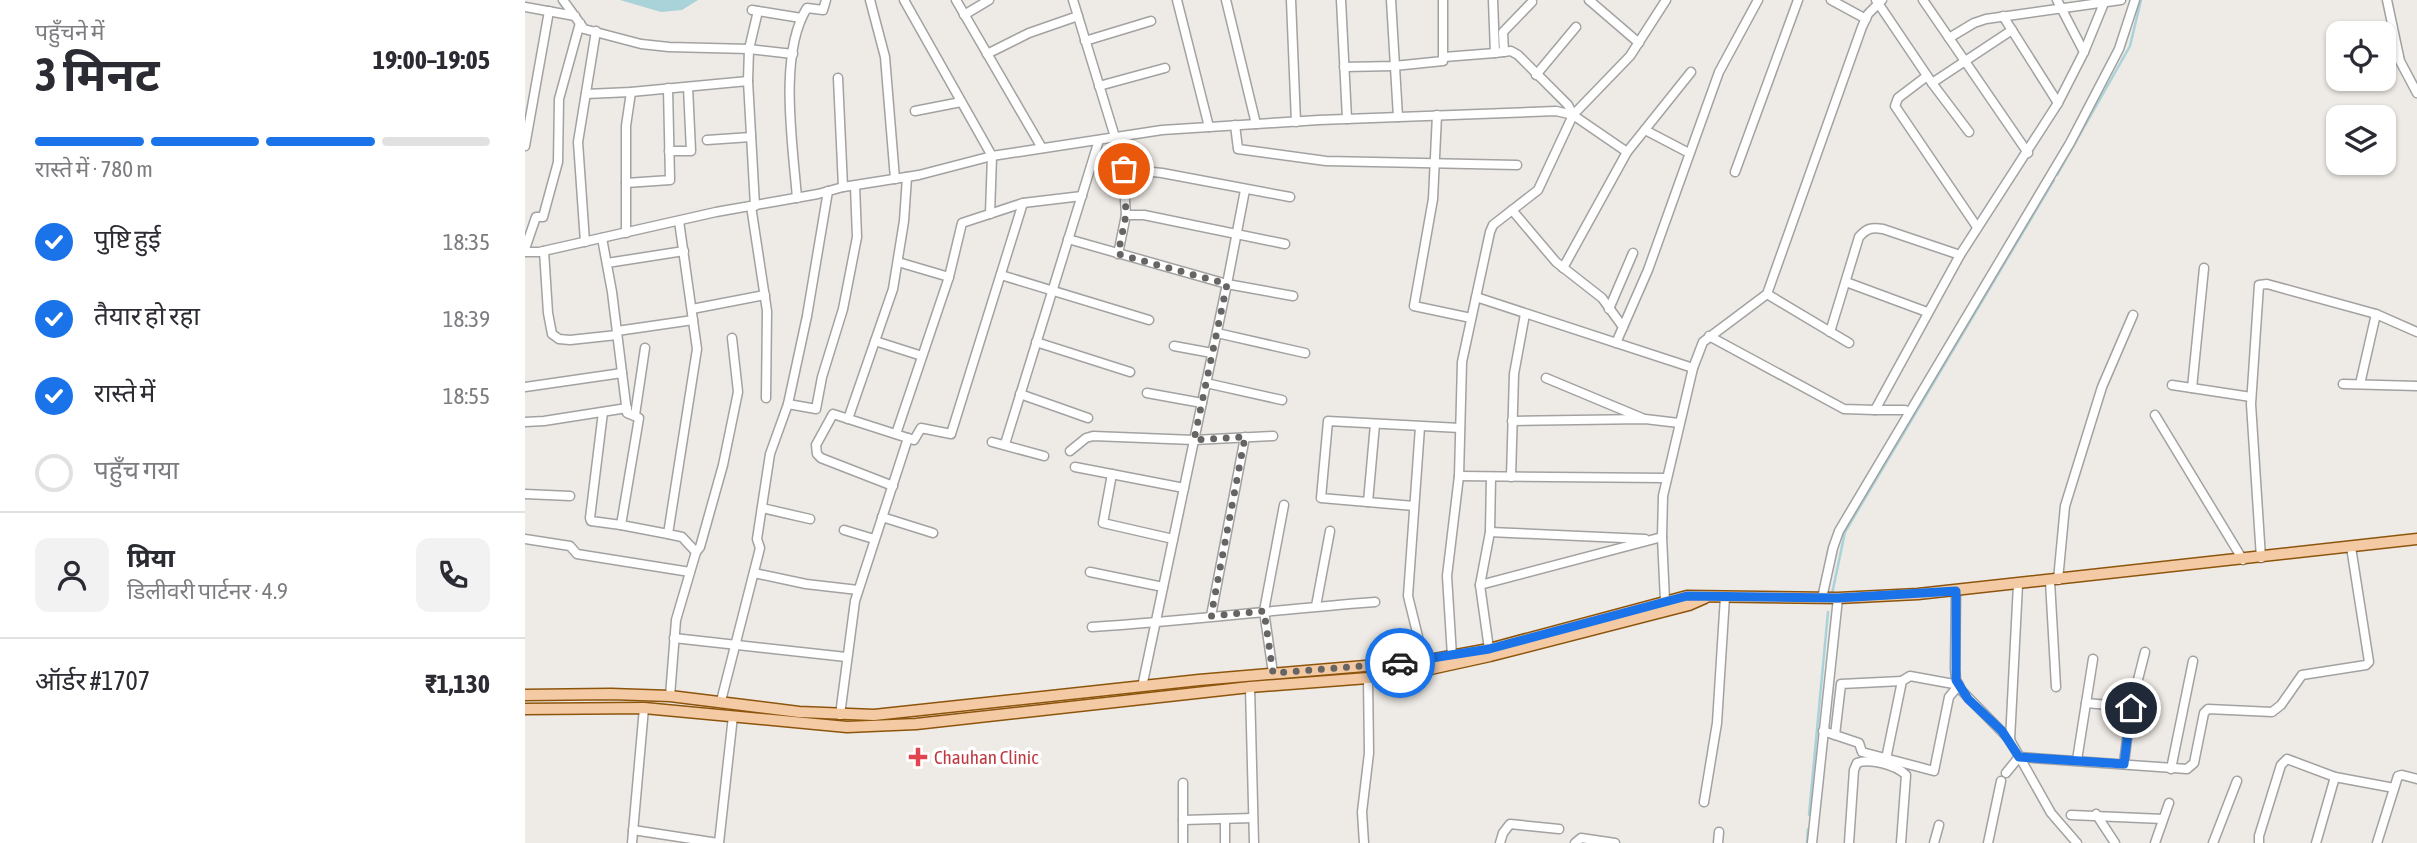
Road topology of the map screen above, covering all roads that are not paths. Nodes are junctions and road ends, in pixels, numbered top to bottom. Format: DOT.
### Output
graph roads {
  1 [pos="563,0"];
  2 [pos="826,0"];
  3 [pos="870,0"];
  4 [pos="904,0"];
  5 [pos="956,0"];
  6 [pos="989,0"];
  7 [pos="1073,0"];
  8 [pos="1177,0"];
  9 [pos="1226,0"];
  10 [pos="1291,0"];
  11 [pos="1341,0"];
  12 [pos="1391,0"];
  13 [pos="1443,0"];
  14 [pos="1493,0"];
  15 [pos="1589,0"];
  16 [pos="1665,0"];
  17 [pos="1758,0"];
  18 [pos="1798,0"];
  19 [pos="1831,0"];
  20 [pos="1923,0"];
  21 [pos="2121,0"];
  22 [pos="2134,0"];
  23 [pos="2387,0"];
  24 [pos="1879,1"];
  25 [pos="1532,2"];
  26 [pos="2104,3"];
  27 [pos="2059,4"];
  28 [pos="525,7"];
  29 [pos="549,11"];
  30 [pos="964,15"];
  31 [pos="1078,16"];
  32 [pos="2003,16"];
  33 [pos="801,18"];
  34 [pos="577,19"];
  35 [pos="1866,19"];
  36 [pos="1151,21"];
  37 [pos="1576,27"];
  38 [pos="2012,30"];
  39 [pos="596,31"];
  40 [pos="1949,38"];
  41 [pos="1085,41"];
  42 [pos="1639,43"];
  43 [pos="749,49"];
  44 [pos="1499,52"];
  45 [pos="2084,52"];
  46 [pos="793,54"];
  47 [pos="988,54"];
  48 [pos="1444,57"];
  49 [pos="1964,61"];
  50 [pos="1395,66"];
  51 [pos="1344,67"];
  52 [pos="1165,68"];
  53 [pos="1691,72"];
  54 [pos="1536,75"];
  55 [pos="838,78"];
  56 [pos="2413,79"];
  57 [pos="1930,80"];
  58 [pos="748,81"];
  59 [pos="1099,86"];
  60 [pos="688,87"];
  61 [pos="668,89"];
  62 [pos="631,92"];
  63 [pos="2417,93"];
  64 [pos="586,94"];
  65 [pos="961,102"];
  66 [pos="2058,103"];
  67 [pos="915,111"];
  68 [pos="1437,115"];
  69 [pos="1573,115"];
  70 [pos="1398,117"];
  71 [pos="1347,119"];
  72 [pos="1296,122"];
  73 [pos="1256,124"];
  74 [pos="1235,125"];
  75 [pos="1209,127"];
  76 [pos="1645,130"];
  77 [pos="1969,132"];
  78 [pos="751,137"];
  79 [pos="1115,137"];
  80 [pos="1099,139"];
  81 [pos="707,140"];
  82 [pos="525,145"];
  83 [pos="1042,148"];
  84 [pos="669,151"];
  85 [pos="1627,152"];
  86 [pos="1689,153"];
  87 [pos="2028,153"];
  88 [pos="992,156"];
  89 [pos="1436,163"];
  90 [pos="1517,164"];
  91 [pos="1735,172"];
  92 [pos="907,177"];
  93 [pos="895,179"];
  94 [pos="626,183"];
  95 [pos="855,186"];
  96 [pos="843,187"];
  97 [pos="1245,190"];
  98 [pos="828,191"];
  99 [pos="1082,196"];
  100 [pos="1290,197"];
  101 [pos="797,198"];
  102 [pos="1023,203"];
  103 [pos="753,206"];
  104 [pos="1513,210"];
  105 [pos="990,214"];
  106 [pos="1126,215"];
  107 [pos="679,221"];
  108 [pos="1977,228"];
  109 [pos="626,233"];
  110 [pos="1237,234"];
  111 [pos="602,238"];
  112 [pos="1068,239"];
  113 [pos="585,242"];
  114 [pos="1285,244"];
  115 [pos="525,250"];
  116 [pos="544,251"];
  117 [pos="684,251"];
  118 [pos="1633,253"];
  119 [pos="1118,254"];
  120 [pos="1960,255"];
  121 [pos="898,261"];
  122 [pos="607,263"];
  123 [pos="1563,268"];
  124 [pos="2204,268"];
  125 [pos="1001,275"];
  126 [pos="949,277"];
  127 [pos="1846,282"];
  128 [pos="1227,284"];
  129 [pos="1052,290"];
  130 [pos="1767,294"];
  131 [pos="765,295"];
  132 [pos="1293,296"];
  133 [pos="1476,297"];
  134 [pos="692,309"];
  135 [pos="1609,309"];
  136 [pos="1927,312"];
  137 [pos="1525,314"];
  138 [pos="2376,314"];
  139 [pos="2133,315"];
  140 [pos="1471,318"];
  141 [pos="693,320"];
  142 [pos="1149,320"];
  143 [pos="1623,327"];
  144 [pos="1830,332"];
  145 [pos="2417,332"];
  146 [pos="617,333"];
  147 [pos="1217,333"];
  148 [pos="1709,336"];
  149 [pos="732,338"];
  150 [pos="875,341"];
  151 [pos="1036,342"];
  152 [pos="1616,343"];
  153 [pos="1849,343"];
  154 [pos="1174,346"];
  155 [pos="645,348"];
  156 [pos="1305,353"];
  157 [pos="1212,354"];
  158 [pos="922,356"];
  159 [pos="1693,368"];
  160 [pos="1130,372"];
  161 [pos="622,373"];
  162 [pos="1546,378"];
  163 [pos="1206,383"];
  164 [pos="2343,384"];
  165 [pos="2360,384"];
  166 [pos="2172,385"];
  167 [pos="2417,386"];
  168 [pos="525,387"];
  169 [pos="2192,388"];
  170 [pos="1147,393"];
  171 [pos="1020,394"];
  172 [pos="2251,397"];
  173 [pos="766,398"];
  174 [pos="1282,400"];
  175 [pos="1202,403"];
  176 [pos="788,404"];
  177 [pos="627,408"];
  178 [pos="1875,410"];
  179 [pos="1905,410"];
  180 [pos="603,412"];
  181 [pos="635,415"];
  182 [pos="2155,415"];
  183 [pos="1088,418"];
  184 [pos="848,419"];
  185 [pos="1645,419"];
  186 [pos="1512,421"];
  187 [pos="525,422"];
  188 [pos="1679,423"];
  189 [pos="1374,424"];
  190 [pos="1420,427"];
  191 [pos="1460,428"];
  192 [pos="896,434"];
  193 [pos="1273,436"];
  194 [pos="1245,437"];
  195 [pos="908,438"];
  196 [pos="1194,440"];
  197 [pos="992,442"];
  198 [pos="1005,444"];
  199 [pos="1070,451"];
  200 [pos="1044,456"];
  201 [pos="1075,467"];
  202 [pos="1112,474"];
  203 [pos="1459,476"];
  204 [pos="1491,477"];
  205 [pos="1511,477"];
  206 [pos="1666,478"];
  207 [pos="893,486"];
  208 [pos="1184,488"];
  209 [pos="525,494"];
  210 [pos="570,496"];
  211 [pos="1368,502"];
  212 [pos="1284,505"];
  213 [pos="1414,506"];
  214 [pos="762,509"];
  215 [pos="882,517"];
  216 [pos="810,519"];
  217 [pos="621,525"];
  218 [pos="843,530"];
  219 [pos="1329,531"];
  220 [pos="1490,532"];
  221 [pos="933,533"];
  222 [pos="668,534"];
  223 [pos="1658,538"];
  224 [pos="525,539"];
  225 [pos="874,539"];
  226 [pos="2417,539"];
  227 [pos="1173,540"];
  228 [pos="2351,547"];
  229 [pos="696,552"];
  230 [pos="2261,558"];
  231 [pos="2243,560"];
  232 [pos="690,572"];
  233 [pos="1090,572"];
  234 [pos="754,573"];
  235 [pos="2054,580"];
  236 [pos="2018,584"];
  237 [pos="1480,585"];
  238 [pos="1163,587"];
  239 [pos="858,590"];
  240 [pos="1956,591"];
  241 [pos="1709,597"];
  242 [pos="1725,597"];
  243 [pos="1822,598"];
  244 [pos="1838,598"];
  245 [pos="1665,601"];
  246 [pos="1375,602"];
  247 [pos="1316,606"];
  248 [pos="1264,611"];
  249 [pos="1211,616"];
  250 [pos="1156,623"];
  251 [pos="1092,627"];
  252 [pos="674,638"];
  253 [pos="734,645"];
  254 [pos="1489,649"];
  255 [pos="2145,652"];
  256 [pos="1452,656"];
  257 [pos="846,657"];
  258 [pos="2093,659"];
  259 [pos="1424,661"];
  260 [pos="2193,661"];
  261 [pos="1273,673"];
  262 [pos="1368,678"];
  263 [pos="1902,681"];
  264 [pos="1959,685"];
  265 [pos="1142,687"];
  266 [pos="1250,687"];
  267 [pos="2056,687"];
  268 [pos="525,695"];
  269 [pos="670,696"];
  270 [pos="721,701"];
  271 [pos="2085,703"];
  272 [pos="644,708"];
  273 [pos="2131,708"];
  274 [pos="525,709"];
  275 [pos="840,715"];
  276 [pos="733,716"];
  277 [pos="1823,731"];
  278 [pos="1835,735"];
  279 [pos="2010,740"];
  280 [pos="2019,757"];
  281 [pos="1886,759"];
  282 [pos="2077,760"];
  283 [pos="2124,764"];
  284 [pos="2171,769"];
  285 [pos="2335,777"];
  286 [pos="2417,779"];
  287 [pos="2237,781"];
  288 [pos="1183,783"];
  289 [pos="2394,788"];
  290 [pos="1704,802"];
  291 [pos="2169,803"];
  292 [pos="2096,814"];
  293 [pos="2071,815"];
  294 [pos="1253,818"];
  295 [pos="1224,819"];
  296 [pos="2163,819"];
  297 [pos="1183,820"];
  298 [pos="1938,825"];
  299 [pos="1559,829"];
  300 [pos="633,830"];
  301 [pos="1719,832"];
  302 [pos="632,843"];
  303 [pos="718,843"];
  304 [pos="1183,843"];
  305 [pos="1225,843"];
  306 [pos="1254,843"];
  307 [pos="1364,843"];
  308 [pos="1500,843"];
  309 [pos="1575,843"];
  310 [pos="1615,843"];
  311 [pos="1718,843"];
  312 [pos="1812,843"];
  313 [pos="1849,843"];
  314 [pos="1901,843"];
  315 [pos="1934,843"];
  316 [pos="1988,843"];
  317 [pos="2077,843"];
  318 [pos="2115,843"];
  319 [pos="2155,843"];
  320 [pos="2213,843"];
  321 [pos="2259,843"];
  322 [pos="2316,843"];
  323 [pos="2377,843"];
  1 -- 34 [label="street"];
  2 -- 33 [label="street"];
  3 -- 93 [label="street"];
  4 -- 65 [label="street"];
  5 -- 30 [label="street"];
  6 -- 30 [label="street"];
  7 -- 31 [label="street"];
  8 -- 75 [label="street"];
  9 -- 73 [label="street"];
  10 -- 72 [label="street"];
  11 -- 51 [label="street"];
  12 -- 50 [label="street"];
  13 -- 48 [label="street"];
  14 -- 44 [label="street"];
  15 -- 42 [label="street"];
  16 -- 42 [label="street"];
  17 -- 86 [label="street"];
  18 -- 91 [label="street"];
  19 -- 35 [label="street"];
  20 -- 40 [label="street"];
  21 -- 26 [label="street"];
  22 -- 243 [label="street"];
  23 -- 56 [label="street"];
  24 -- 35 [label="street"];
  24 -- 57 [label="street"];
  25 -- 44 [label="street"];
  26 -- 27 [label="street"];
  26 -- 45 [label="street"];
  27 -- 32 [label="street"];
  27 -- 45 [label="street"];
  28 -- 29 [label="street"];
  29 -- 34 [label="street"];
  29 -- 82 [label="street"];
  30 -- 47 [label="street"];
  31 -- 41 [label="street"];
  31 -- 47 [label="street"];
  32 -- 38 [label="street"];
  32 -- 40 [label="street"];
  33 -- 43 [label="street"];
  33 -- 46 [label="street"];
  34 -- 39 [label="street"];
  34 -- 115 [label="street"];
  35 -- 130 [label="street"];
  36 -- 41 [label="street"];
  37 -- 54 [label="street"];
  38 -- 49 [label="street"];
  38 -- 66 [label="street"];
  39 -- 43 [label="street"];
  39 -- 64 [label="street"];
  40 -- 49 [label="street"];
  41 -- 59 [label="street"];
  42 -- 69 [label="street"];
  43 -- 46 [label="street"];
  43 -- 58 [label="street"];
  44 -- 48 [label="street"];
  44 -- 54 [label="street"];
  45 -- 66 [label="street"];
  46 -- 101 [label="street"];
  47 -- 83 [label="street"];
  48 -- 50 [label="street"];
  49 -- 57 [label="street"];
  49 -- 87 [label="street"];
  50 -- 51 [label="street"];
  50 -- 70 [label="street"];
  51 -- 71 [label="street"];
  52 -- 59 [label="street"];
  53 -- 76 [label="street"];
  54 -- 69 [label="street"];
  55 -- 96 [label="street"];
  56 -- 63 [label="street"];
  57 -- 77 [label="street"];
  57 -- 108 [label="street"];
  58 -- 60 [label="street"];
  58 -- 78 [label="street"];
  59 -- 79 [label="street"];
  60 -- 61 [label="street"];
  60 -- 84 [label="street"];
  61 -- 62 [label="street"];
  61 -- 84 [label="street"];
  62 -- 64 [label="street"];
  62 -- 94 [label="street"];
  64 -- 113 [label="street"];
  65 -- 67 [label="street"];
  65 -- 88 [label="street"];
  66 -- 87 [label="street"];
  68 -- 69 [label="street"];
  68 -- 70 [label="street"];
  68 -- 89 [label="street"];
  69 -- 85 [label="street"];
  69 -- 104 [label="street"];
  70 -- 71 [label="street"];
  71 -- 72 [label="street"];
  72 -- 73 [label="street"];
  73 -- 74 [label="street"];
  74 -- 75 [label="street"];
  74 -- 89 [label="street"];
  75 -- 79 [label="street"];
  76 -- 85 [label="street"];
  76 -- 86 [label="street"];
  78 -- 81 [label="street"];
  78 -- 103 [label="street"];
  79 -- 80 [label="street"];
  80 -- 83 [label="street"];
  80 -- 99 [label="street"];
  83 -- 88 [label="street"];
  84 -- 94 [label="street"];
  85 -- 123 [label="street"];
  86 -- 143 [label="street"];
  87 -- 108 [label="street"];
  88 -- 92 [label="street"];
  88 -- 105 [label="street"];
  89 -- 90 [label="street"];
  89 -- 140 [label="street"];
  92 -- 93 [label="street"];
  92 -- 121 [label="street"];
  93 -- 95 [label="street"];
  94 -- 109 [label="street"];
  95 -- 96 [label="street"];
  95 -- 176 [label="street"];
  96 -- 98 [label="street"];
  97 -- 100 [label="street"];
  97 -- 106 [label="street"];
  97 -- 110 [label="street"];
  98 -- 101 [label="street"];
  98 -- 176 [label="street"];
  99 -- 102 [label="street"];
  99 -- 112 [label="street"];
  101 -- 103 [label="street"];
  102 -- 105 [label="street"];
  102 -- 125 [label="street"];
  103 -- 107 [label="street"];
  103 -- 131 [label="street"];
  104 -- 123 [label="street"];
  104 -- 133 [label="street"];
  105 -- 126 [label="street"];
  106 -- 110 [label="street"];
  106 -- 119 [label="street"];
  107 -- 109 [label="street"];
  107 -- 117 [label="street"];
  108 -- 120 [label="street"];
  109 -- 111 [label="street"];
  110 -- 114 [label="street"];
  110 -- 128 [label="street"];
  111 -- 113 [label="street"];
  111 -- 122 [label="street"];
  112 -- 119 [label="street"];
  112 -- 129 [label="street"];
  113 -- 116 [label="street"];
  115 -- 116 [label="street"];
  116 -- 146 [label="street"];
  117 -- 122 [label="street"];
  117 -- 134 [label="street"];
  118 -- 135 [label="street"];
  119 -- 128 [label="street"];
  120 -- 127 [label="street"];
  120 -- 136 [label="street"];
  121 -- 126 [label="street"];
  121 -- 150 [label="street"];
  122 -- 146 [label="street"];
  123 -- 135 [label="street"];
  124 -- 169 [label="street"];
  125 -- 129 [label="street"];
  125 -- 195 [label="street"];
  126 -- 158 [label="street"];
  127 -- 136 [label="street"];
  127 -- 144 [label="street"];
  128 -- 132 [label="street"];
  128 -- 147 [label="street"];
  129 -- 142 [label="street"];
  129 -- 151 [label="street"];
  130 -- 144 [label="street"];
  130 -- 148 [label="street"];
  131 -- 134 [label="street"];
  131 -- 173 [label="street"];
  133 -- 137 [label="street"];
  133 -- 140 [label="street"];
  134 -- 141 [label="street"];
  135 -- 143 [label="street"];
  136 -- 178 [label="street"];
  137 -- 152 [label="street"];
  137 -- 186 [label="street"];
  138 -- 145 [label="street"];
  138 -- 165 [label="street"];
  138 -- 172 [label="street"];
  139 -- 235 [label="street"];
  140 -- 191 [label="street"];
  141 -- 146 [label="street"];
  141 -- 222 [label="street"];
  143 -- 152 [label="street"];
  144 -- 153 [label="street"];
  146 -- 161 [label="street"];
  147 -- 156 [label="street"];
  147 -- 157 [label="street"];
  148 -- 159 [label="street"];
  148 -- 178 [label="street"];
  149 -- 229 [label="street"];
  150 -- 158 [label="street"];
  150 -- 184 [label="street"];
  151 -- 160 [label="street"];
  151 -- 171 [label="street"];
  152 -- 159 [label="street"];
  154 -- 157 [label="street"];
  155 -- 181 [label="street"];
  157 -- 163 [label="street"];
  158 -- 192 [label="street"];
  159 -- 188 [label="street"];
  161 -- 168 [label="street"];
  161 -- 177 [label="street"];
  162 -- 185 [label="street"];
  163 -- 174 [label="street"];
  163 -- 175 [label="street"];
  164 -- 165 [label="street"];
  165 -- 167 [label="street"];
  166 -- 169 [label="street"];
  169 -- 172 [label="street"];
  170 -- 175 [label="street"];
  171 -- 183 [label="street"];
  171 -- 198 [label="street"];
  172 -- 230 [label="street"];
  175 -- 196 [label="street"];
  176 -- 214 [label="street"];
  177 -- 180 [label="street"];
  177 -- 181 [label="street"];
  178 -- 179 [label="street"];
  180 -- 187 [label="street"];
  180 -- 217 [label="street"];
  181 -- 217 [label="street"];
  182 -- 231 [label="street"];
  184 -- 192 [label="street"];
  184 -- 207 [label="street"];
  185 -- 186 [label="street"];
  185 -- 188 [label="street"];
  186 -- 205 [label="street"];
  188 -- 206 [label="street"];
  189 -- 190 [label="street"];
  189 -- 211 [label="street"];
  189 -- 211 [label="street"];
  190 -- 191 [label="street"];
  190 -- 213 [label="street"];
  191 -- 203 [label="street"];
  192 -- 195 [label="street"];
  193 -- 194 [label="street"];
  194 -- 196 [label="street"];
  194 -- 249 [label="street"];
  195 -- 207 [label="street"];
  196 -- 199 [label="street"];
  196 -- 208 [label="street"];
  197 -- 198 [label="street"];
  198 -- 200 [label="street"];
  201 -- 202 [label="street"];
  202 -- 208 [label="street"];
  202 -- 227 [label="street"];
  203 -- 204 [label="street"];
  203 -- 256 [label="street"];
  204 -- 205 [label="street"];
  204 -- 220 [label="street"];
  205 -- 206 [label="street"];
  206 -- 223 [label="street"];
  207 -- 215 [label="street"];
  208 -- 227 [label="street"];
  209 -- 210 [label="street"];
  211 -- 213 [label="street"];
  212 -- 248 [label="street"];
  213 -- 259 [label="street"];
  214 -- 216 [label="street"];
  214 -- 234 [label="street"];
  215 -- 221 [label="street"];
  215 -- 225 [label="street"];
  217 -- 222 [label="street"];
  218 -- 225 [label="street"];
  219 -- 247 [label="street"];
  220 -- 223 [label="street"];
  220 -- 237 [label="street"];
  222 -- 229 [label="street"];
  223 -- 237 [label="street"];
  223 -- 245 [label="street"];
  224 -- 232 [label="street"];
  225 -- 239 [label="street"];
  226 -- 228 [label="main road"];
  227 -- 238 [label="street"];
  228 -- 230 [label="main road"];
  228 -- 284 [label="street"];
  229 -- 232 [label="street"];
  230 -- 231 [label="main road"];
  231 -- 235 [label="main road"];
  232 -- 252 [label="street"];
  233 -- 238 [label="street"];
  234 -- 239 [label="street"];
  234 -- 253 [label="street"];
  235 -- 236 [label="main road"];
  235 -- 267 [label="street"];
  236 -- 240 [label="main road"];
  236 -- 279 [label="street"];
  237 -- 254 [label="street"];
  238 -- 250 [label="street"];
  239 -- 257 [label="street"];
  240 -- 244 [label="main road"];
  240 -- 264 [label="street"];
  241 -- 242 [label="main road"];
  241 -- 245 [label="main road"];
  241 -- 262 [label="main road"];
  242 -- 243 [label="main road"];
  242 -- 290 [label="street"];
  243 -- 244 [label="main road"];
  244 -- 277 [label="street"];
  245 -- 254 [label="main road"];
  246 -- 247 [label="street"];
  247 -- 248 [label="street"];
  248 -- 249 [label="street"];
  248 -- 261 [label="street"];
  249 -- 250 [label="street"];
  250 -- 251 [label="street"];
  250 -- 265 [label="street"];
  252 -- 253 [label="street"];
  252 -- 269 [label="street"];
  253 -- 257 [label="street"];
  253 -- 270 [label="street"];
  254 -- 256 [label="main road"];
  255 -- 273 [label="street"];
  256 -- 259 [label="main road"];
  257 -- 275 [label="street"];
  258 -- 271 [label="street"];
  259 -- 261 [label="main road"];
  260 -- 284 [label="street"];
  261 -- 265 [label="main road"];
  262 -- 266 [label="main road"];
  262 -- 307 [label="street"];
  263 -- 264 [label="street"];
  263 -- 278 [label="street"];
  263 -- 281 [label="street"];
  264 -- 279 [label="street"];
  264 -- 281 [label="street"];
  265 -- 275 [label="main road"];
  266 -- 276 [label="main road"];
  266 -- 294 [label="street"];
  268 -- 269 [label="main road"];
  269 -- 270 [label="main road"];
  270 -- 275 [label="main road"];
  271 -- 273 [label="street"];
  271 -- 282 [label="street"];
  272 -- 274 [label="main road"];
  272 -- 276 [label="main road"];
  272 -- 300 [label="street"];
  273 -- 283 [label="street"];
  276 -- 303 [label="street"];
  277 -- 278 [label="street"];
  277 -- 312 [label="street"];
  278 -- 281 [label="street"];
  279 -- 280 [label="street"];
  280 -- 282 [label="street"];
  280 -- 316 [label="street"];
  280 -- 317 [label="street"];
  282 -- 283 [label="street"];
  283 -- 284 [label="street"];
  285 -- 289 [label="street"];
  285 -- 321 [label="street"];
  285 -- 322 [label="street"];
  286 -- 289 [label="street"];
  287 -- 320 [label="street"];
  288 -- 297 [label="street"];
  289 -- 323 [label="street"];
  291 -- 296 [label="street"];
  292 -- 293 [label="street"];
  292 -- 296 [label="street"];
  292 -- 318 [label="street"];
  294 -- 295 [label="street"];
  294 -- 306 [label="street"];
  295 -- 297 [label="street"];
  295 -- 305 [label="street"];
  296 -- 319 [label="street"];
  297 -- 304 [label="street"];
  298 -- 315 [label="street"];
  299 -- 308 [label="street"];
  300 -- 302 [label="street"];
  300 -- 303 [label="street"];
  301 -- 311 [label="street"];
  309 -- 310 [label="street"];
  313 -- 314 [label="street"];
}
